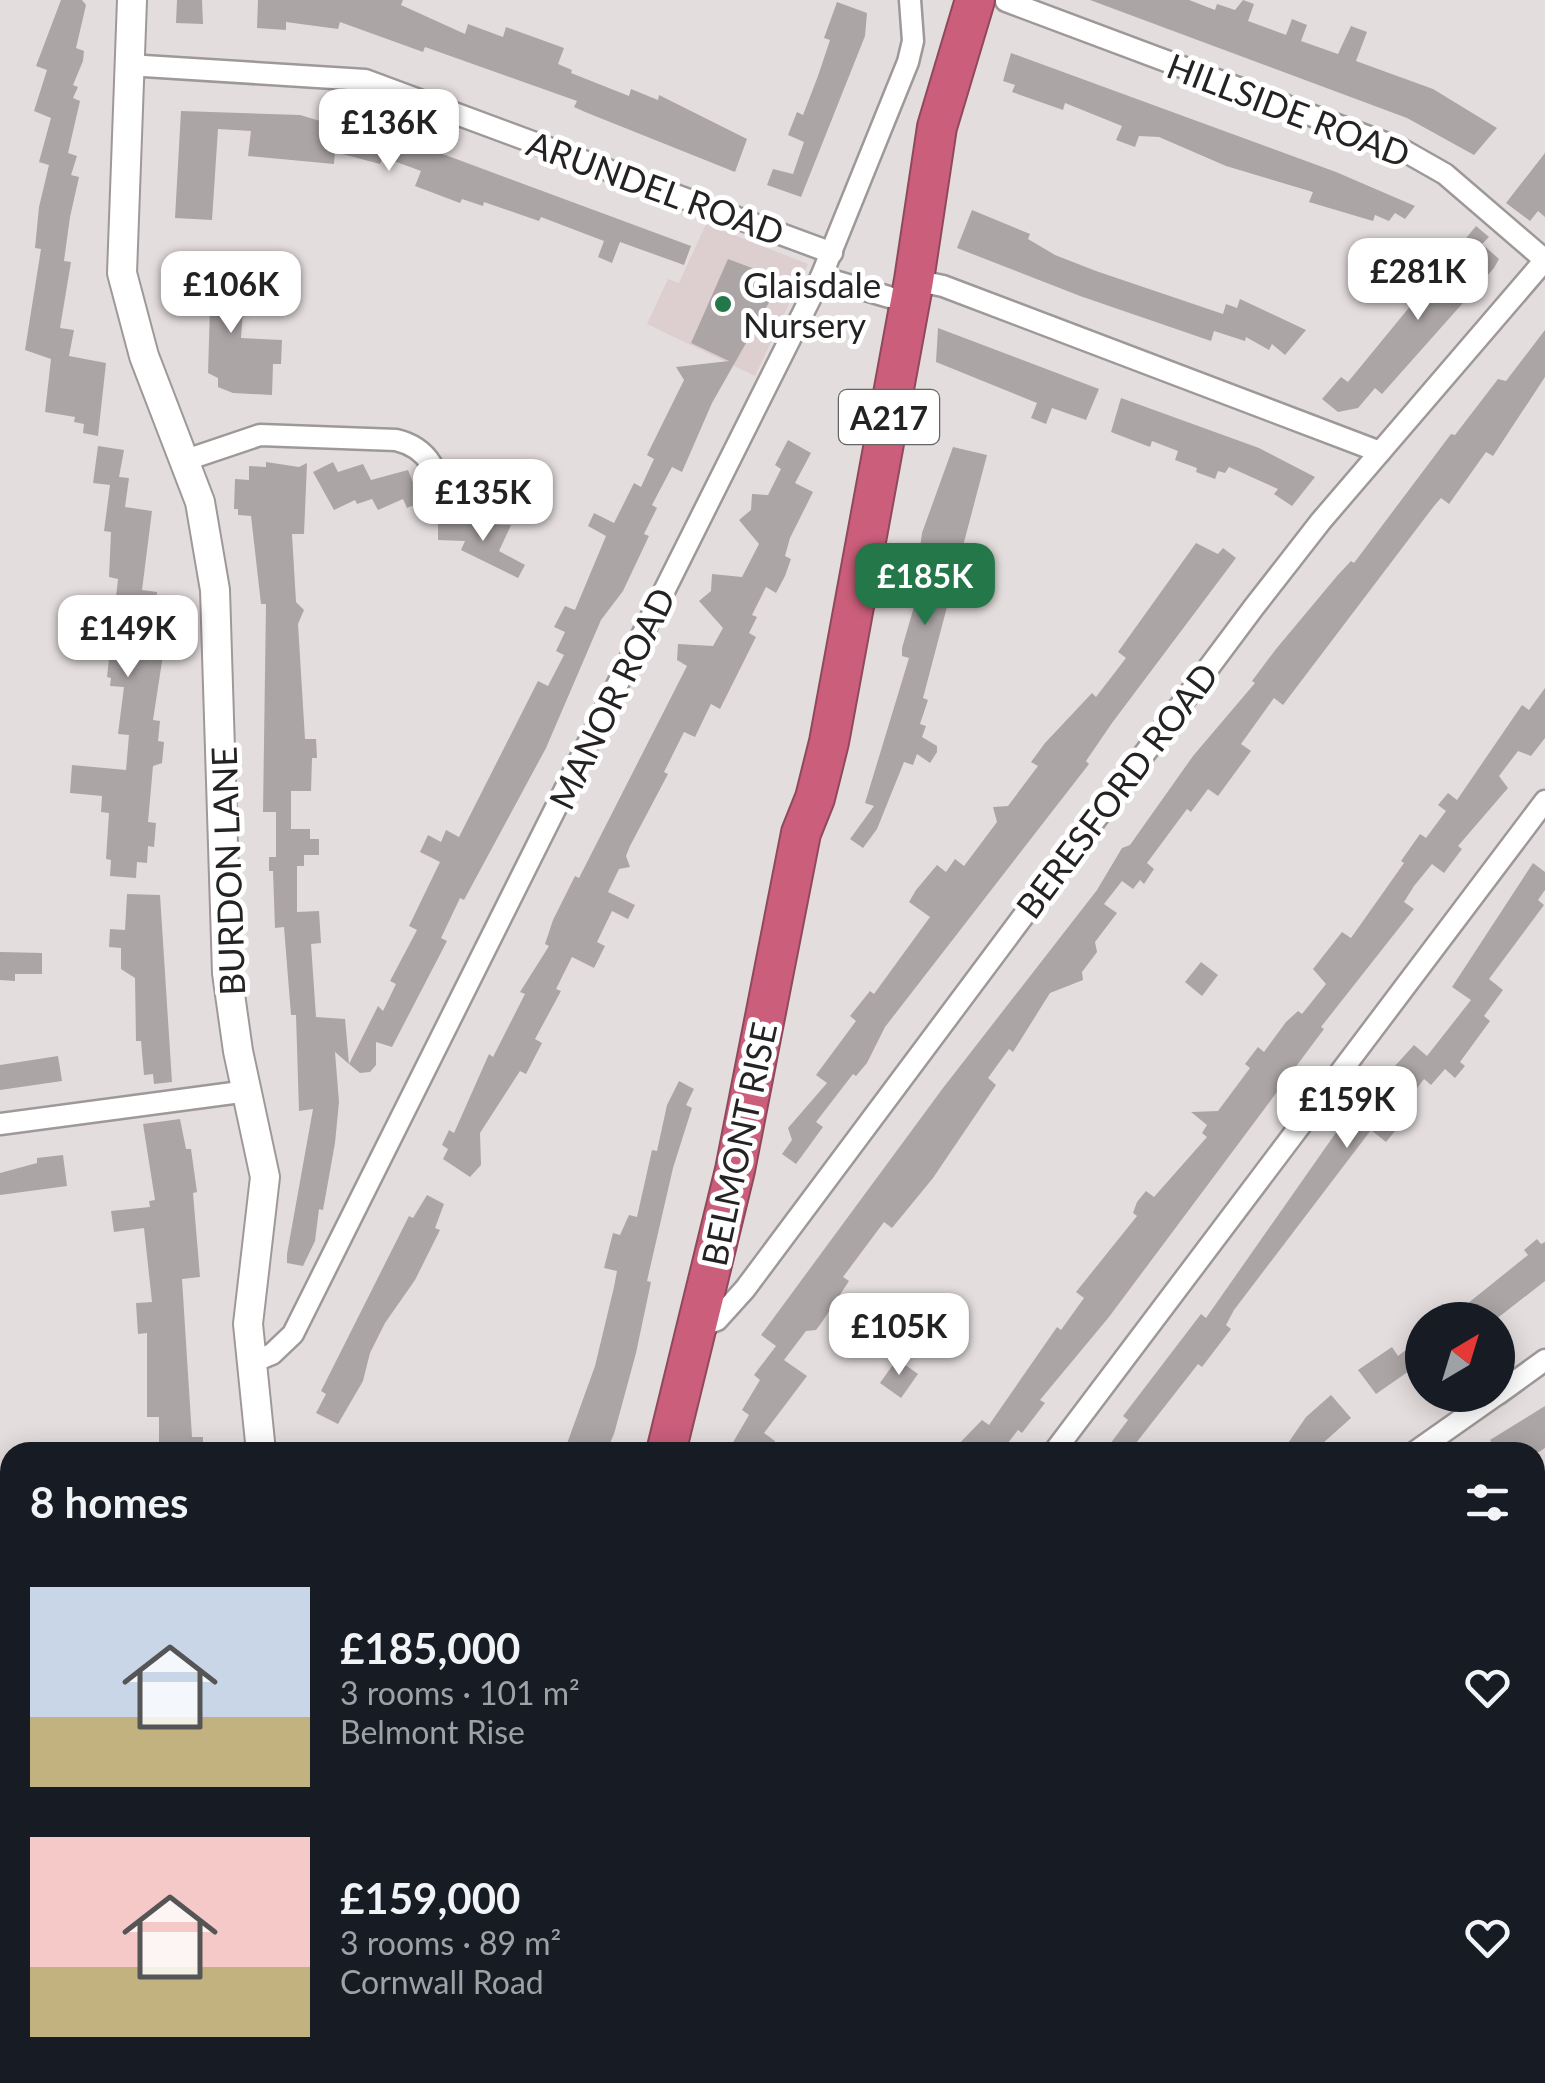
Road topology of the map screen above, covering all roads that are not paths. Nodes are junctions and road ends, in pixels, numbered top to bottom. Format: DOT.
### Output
graph roads {
  1 [pos="132,0"];
  2 [pos="910,0"];
  3 [pos="953,0"];
  4 [pos="976,0"];
  5 [pos="1006,1"];
  6 [pos="128,65"];
  7 [pos="832,253"];
  8 [pos="1545,260"];
  9 [pos="821,277"];
  10 [pos="902,288"];
  11 [pos="1380,452"];
  12 [pos="186,460"];
  13 [pos="447,512"];
  14 [pos="1545,801"];
  15 [pos="248,1091"];
  16 [pos="0,1124"];
  17 [pos="699,1327"];
  18 [pos="1545,1360"];
  19 [pos="250,1363"];
  20 [pos="1515,1381"];
  21 [pos="1472,1412"];
  22 [pos="260,1442"];
  23 [pos="669,1442"];
  24 [pos="1062,1442"];
  25 [pos="1429,1442"];
  1 -- 6 [label="street, BURDON LANE"];
  2 -- 7 [label="street, MANOR ROAD"];
  3 -- 10 [label="highway, BELMONT RISE / A217"];
  4 -- 10 [label="highway, BELMONT RISE / A217"];
  5 -- 8 [label="street, HILLSIDE ROAD"];
  6 -- 7 [label="street, ARUNDEL ROAD"];
  6 -- 12 [label="street, BURDON LANE"];
  7 -- 9 [label="street, MANOR ROAD"];
  8 -- 11 [label="street, BERESFORD ROAD"];
  9 -- 10 [label="street, ARUNDEL ROAD"];
  9 -- 19 [label="street, MANOR ROAD"];
  10 -- 11 [label="street, ARUNDEL ROAD"];
  10 -- 17 [label="highway, BELMONT RISE / A217"];
  11 -- 17 [label="street, BERESFORD ROAD"];
  12 -- 13 [label="street"];
  12 -- 15 [label="street, BURDON LANE"];
  14 -- 24 [label="street"];
  15 -- 16 [label="street"];
  15 -- 19 [label="street, BURDON LANE"];
  17 -- 23 [label="highway, BELMONT RISE / A217"];
  18 -- 20 [label="street"];
  19 -- 22 [label="street, BURDON LANE"];
  21 -- 25 [label="street"];
}
